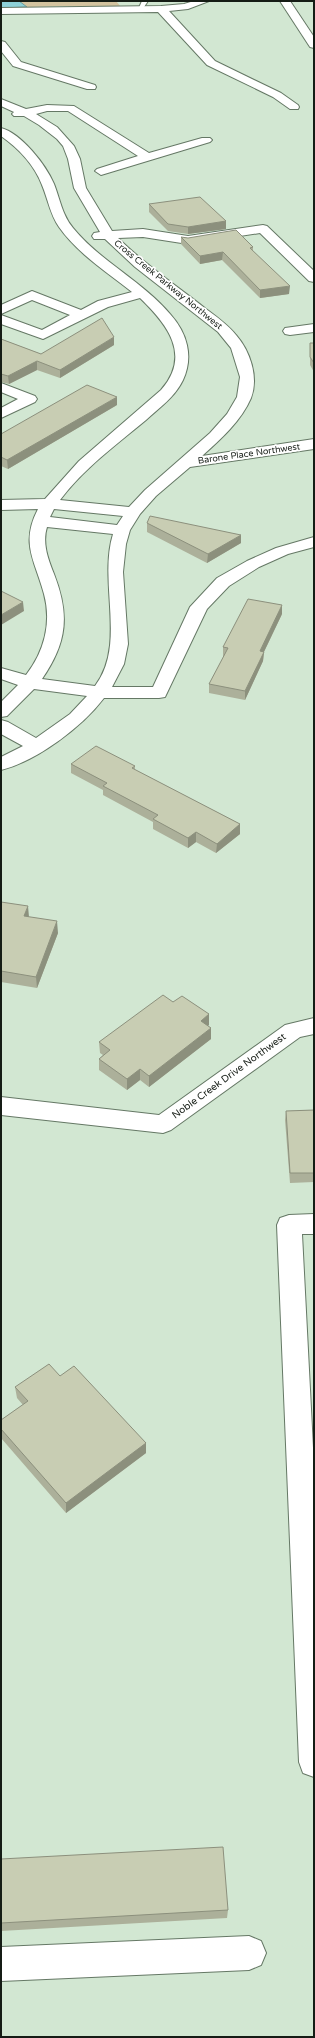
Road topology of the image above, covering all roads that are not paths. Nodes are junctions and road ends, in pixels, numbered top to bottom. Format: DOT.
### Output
graph roads {
  1 [pos="204,1"];
  2 [pos="284,1"];
  3 [pos="143,5"];
  4 [pos="161,9"];
  5 [pos="1,10"];
  6 [pos="1,44"];
  7 [pos="314,45"];
  8 [pos="1,59"];
  9 [pos="17,64"];
  10 [pos="91,87"];
  11 [pos="1,102"];
  12 [pos="294,107"];
  13 [pos="25,112"];
  14 [pos="7,117"];
  15 [pos="1,132"];
  16 [pos="206,140"];
  17 [pos="147,157"];
  18 [pos="101,171"];
  19 [pos="107,234"];
  20 [pos="77,240"];
  21 [pos="314,278"];
  22 [pos="141,294"];
  23 [pos="1,310"];
  24 [pos="81,315"];
  25 [pos="1,319"];
  26 [pos="314,328"];
  27 [pos="290,331"];
  28 [pos="1,387"];
  29 [pos="1,414"];
  30 [pos="314,444"];
  31 [pos="184,463"];
  32 [pos="48,504"];
  33 [pos="1,505"];
  34 [pos="133,512"];
  35 [pos="40,522"];
  36 [pos="122,530"];
  37 [pos="314,542"];
  38 [pos="1,673"];
  39 [pos="31,683"];
  40 [pos="99,692"];
  41 [pos="1,712"];
  42 [pos="1,726"];
  43 [pos="37,746"];
  44 [pos="1,764"];
  45 [pos="314,1026"];
  46 [pos="1,1106"];
  47 [pos="314,1224"];
  48 [pos="314,1762"];
  49 [pos="249,1953"];
  50 [pos="1,1964"];
  1 -- 4 [label="main road"];
  2 -- 7 [label="main road"];
  3 -- 4 [label="main road"];
  3 -- 5 [label="main road"];
  4 -- 12 [label="main road"];
  6 -- 9 [label="main road"];
  8 -- 9 [label="main road"];
  9 -- 10 [label="main road"];
  11 -- 13 [label="main road, Cross Creek Parkway Northwest"];
  13 -- 14 [label="main road"];
  13 -- 17 [label="main road"];
  13 -- 19 [label="main road, Cross Creek Parkway Northwest"];
  15 -- 20 [label="main road"];
  16 -- 17 [label="main road"];
  17 -- 18 [label="main road"];
  19 -- 20 [label="main road"];
  19 -- 21 [label="main road"];
  19 -- 31 [label="main road, Cross Creek Parkway Northwest"];
  20 -- 22 [label="main road"];
  22 -- 24 [label="main road"];
  22 -- 32 [label="main road"];
  23 -- 24 [label="main road"];
  24 -- 25 [label="main road"];
  26 -- 27 [label="main road"];
  28 -- 29 [label="main road"];
  30 -- 31 [label="main road, Barone Place Northwest"];
  31 -- 34 [label="main road, Cross Creek Parkway Northwest"];
  32 -- 33 [label="main road"];
  32 -- 34 [label="main road"];
  32 -- 35 [label="main road"];
  34 -- 36 [label="main road, Cross Creek Parkway Northwest"];
  35 -- 36 [label="main road"];
  35 -- 39 [label="main road"];
  36 -- 40 [label="main road, Cross Creek Parkway Northwest"];
  37 -- 40 [label="main road"];
  38 -- 39 [label="main road"];
  39 -- 40 [label="main road"];
  39 -- 41 [label="main road"];
  40 -- 43 [label="main road, Cross Creek Parkway Northwest"];
  42 -- 43 [label="main road"];
  43 -- 44 [label="main road, Cross Creek Parkway Northwest"];
  45 -- 46 [label="main road, Noble Creek Drive Northwest"];
  47 -- 48 [label="main road"];
  49 -- 50 [label="main road"];
}
